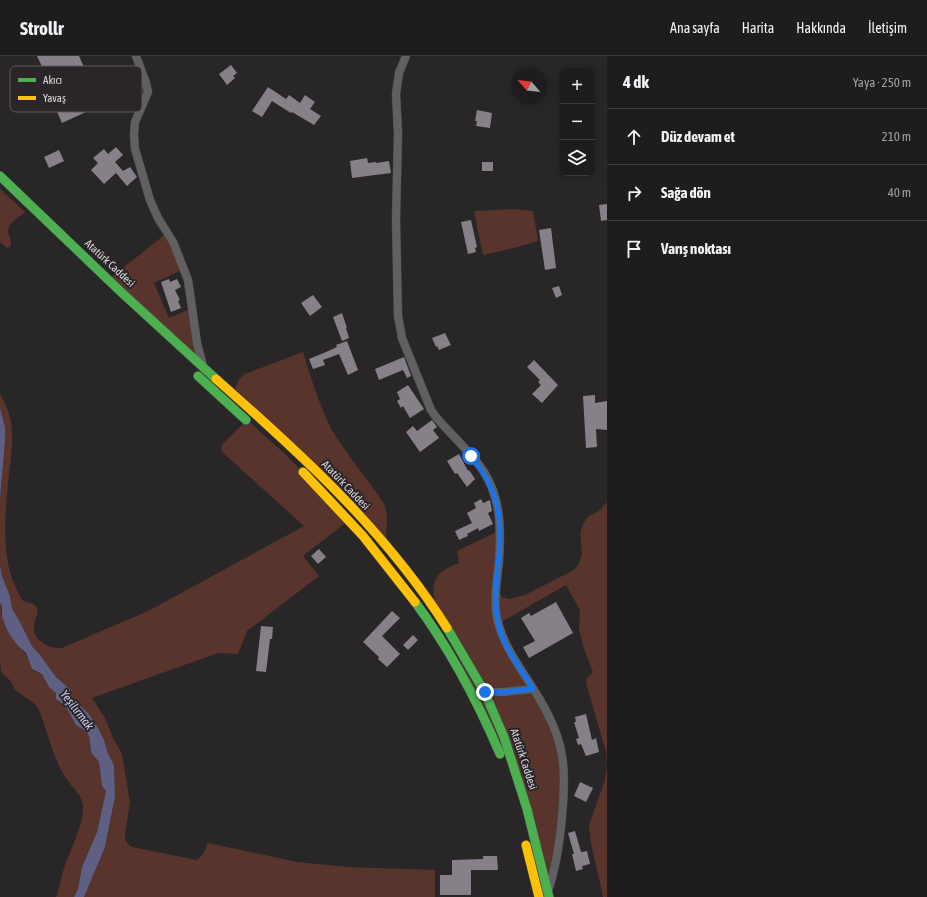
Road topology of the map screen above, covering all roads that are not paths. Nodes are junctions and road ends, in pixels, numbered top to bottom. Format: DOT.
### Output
graph roads {
  1 [pos="136,56"];
  2 [pos="406,56"];
  3 [pos="140,66"];
  4 [pos="142,72"];
  5 [pos="142,106"];
  6 [pos="139,112"];
  7 [pos="0,176"];
  8 [pos="15,203"];
  9 [pos="158,338"];
  10 [pos="204,368"];
  11 [pos="190,369"];
  12 [pos="252,424"];
  13 [pos="294,464"];
  14 [pos="533,689"];
  15 [pos="485,692"];
  16 [pos="517,807"];
  17 [pos="524,834"];
  18 [pos="548,895"];
  19 [pos="539,897"];
  1 -- 3 [label="street"];
  2 -- 14 [label="street"];
  4 -- 5 [label="street"];
  6 -- 10 [label="street"];
  7 -- 10 [label="highway, Atatürk Caddesi"];
  8 -- 9 [label="highway, Atatürk Caddesi"];
  10 -- 15 [label="highway, Atatürk Caddesi"];
  11 -- 12 [label="highway"];
  13 -- 16 [label="highway, Atatürk Caddesi"];
  14 -- 15 [label="street"];
  14 -- 18 [label="street"];
  15 -- 18 [label="highway, Atatürk Caddesi"];
  17 -- 19 [label="highway"];
}
